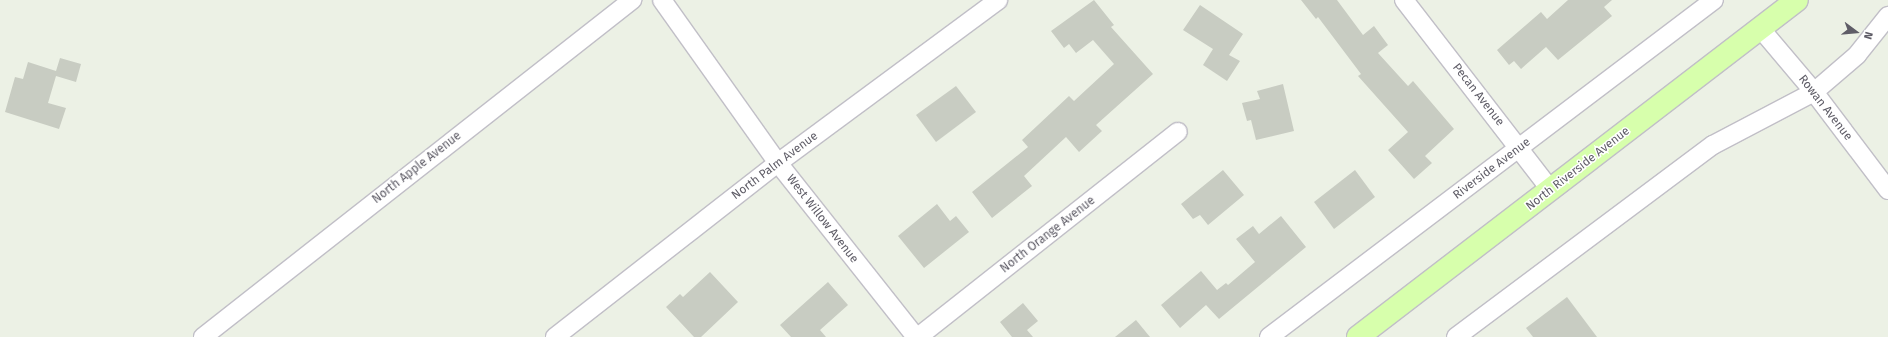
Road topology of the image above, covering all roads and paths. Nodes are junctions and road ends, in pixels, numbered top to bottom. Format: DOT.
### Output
graph roads {
  1 [pos="632,0"];
  2 [pos="662,0"];
  3 [pos="998,0"];
  4 [pos="1404,0"];
  5 [pos="1714,0"];
  6 [pos="1797,0"];
  7 [pos="1888,16"];
  8 [pos="1760,28"];
  9 [pos="1814,92"];
  10 [pos="1178,132"];
  11 [pos="1519,148"];
  12 [pos="778,163"];
  13 [pos="1551,190"];
  14 [pos="1888,190"];
  15 [pos="1467,334"];
  16 [pos="203,337"];
  17 [pos="555,337"];
  18 [pos="917,337"];
  19 [pos="1269,337"];
  20 [pos="1358,337"];
  1 -- 16 [label="street, North Apple Avenue"];
  2 -- 12 [label="street, West Willow Avenue"];
  3 -- 12 [label="street, North Palm Avenue"];
  4 -- 11 [label="street, Pecan Avenue"];
  5 -- 11 [label="street, Riverside Avenue"];
  6 -- 8 [label="main road, North Riverside Avenue"];
  7 -- 9 [label="street"];
  8 -- 9 [label="street, Rowan Avenue"];
  8 -- 13 [label="main road, North Riverside Avenue"];
  9 -- 14 [label="street, Rowan Avenue"];
  9 -- 15 [label="street"];
  10 -- 18 [label="street, North Orange Avenue"];
  11 -- 13 [label="street, Pecan Avenue"];
  11 -- 19 [label="street, Riverside Avenue"];
  12 -- 17 [label="street, North Palm Avenue"];
  12 -- 18 [label="street, West Willow Avenue"];
  13 -- 20 [label="main road, North Riverside Avenue"];
}
